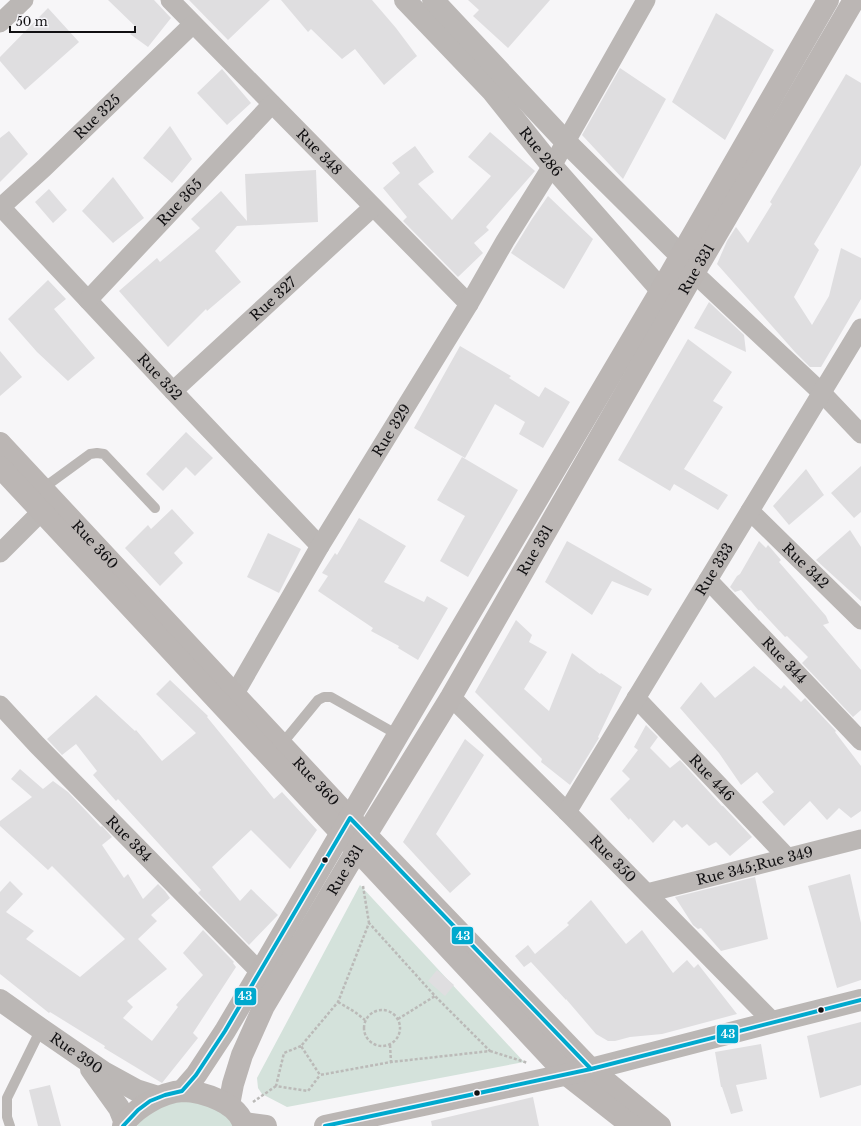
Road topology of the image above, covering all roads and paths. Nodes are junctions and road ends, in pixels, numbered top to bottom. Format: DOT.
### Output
graph roads {
  1 [pos="24,0"];
  2 [pos="170,0"];
  3 [pos="405,0"];
  4 [pos="433,0"];
  5 [pos="646,0"];
  6 [pos="828,0"];
  7 [pos="854,0"];
  8 [pos="0,23"];
  9 [pos="193,24"];
  10 [pos="272,104"];
  11 [pos="566,142"];
  12 [pos="552,166"];
  13 [pos="0,207"];
  14 [pos="373,207"];
  15 [pos="680,256"];
  16 [pos="694,273"];
  17 [pos="661,290"];
  18 [pos="88,300"];
  19 [pos="469,304"];
  20 [pos="676,306"];
  21 [pos="861,328"];
  22 [pos="173,391"];
  23 [pos="822,393"];
  24 [pos="861,434"];
  25 [pos="0,444"];
  26 [pos="0,467"];
  27 [pos="46,500"];
  28 [pos="155,508"];
  29 [pos="750,510"];
  30 [pos="320,546"];
  31 [pos="0,553"];
  32 [pos="708,580"];
  33 [pos="861,620"];
  34 [pos="234,695"];
  35 [pos="451,697"];
  36 [pos="636,698"];
  37 [pos="0,705"];
  38 [pos="859,734"];
  39 [pos="398,735"];
  40 [pos="281,745"];
  41 [pos="567,812"];
  42 [pos="345,826"];
  43 [pos="861,840"];
  44 [pos="361,842"];
  45 [pos="787,857"];
  46 [pos="647,893"];
  47 [pos="260,972"];
  48 [pos="434,996"];
  49 [pos="861,1000"];
  50 [pos="338,1002"];
  51 [pos="3,1007"];
  52 [pos="398,1018"];
  53 [pos="365,1020"];
  54 [pos="773,1022"];
  55 [pos="40,1029"];
  56 [pos="390,1044"];
  57 [pos="301,1046"];
  58 [pos="82,1057"];
  59 [pos="391,1062"];
  60 [pos="591,1069"];
  61 [pos="320,1075"];
  62 [pos="567,1075"];
  63 [pos="276,1086"];
  64 [pos="182,1091"];
  65 [pos="158,1097"];
  66 [pos="238,1117"];
  67 [pos="124,1124"];
  68 [pos="10,1126"];
  69 [pos="266,1126"];
  70 [pos="325,1126"];
  71 [pos="632,1126"];
  72 [pos="660,1126"];
  1 -- 8 [label="street"];
  2 -- 9 [label="street, Rue 348"];
  3 -- 12 [label="street, Rue 286"];
  4 -- 11 [label="street"];
  5 -- 11 [label="street, Rue 329"];
  6 -- 15 [label="main road, Rue 331"];
  7 -- 16 [label="main road, Rue 331"];
  9 -- 10 [label="street, Rue 348"];
  9 -- 13 [label="street, Rue 325"];
  10 -- 14 [label="street, Rue 348"];
  10 -- 18 [label="street, Rue 365"];
  11 -- 12 [label="street, Rue 329"];
  11 -- 15 [label="street"];
  12 -- 17 [label="street, Rue 286"];
  12 -- 19 [label="street, Rue 329"];
  13 -- 18 [label="street, Rue 352"];
  14 -- 19 [label="street, Rue 348"];
  14 -- 22 [label="street, Rue 327"];
  15 -- 16 [label="street"];
  15 -- 17 [label="main road, Rue 331"];
  16 -- 20 [label="main road, Rue 331"];
  16 -- 23 [label="street"];
  17 -- 20 [label="street, Rue 286"];
  17 -- 39 [label="main road, Rue 331"];
  18 -- 22 [label="street, Rue 352"];
  19 -- 30 [label="street, Rue 329"];
  20 -- 35 [label="main road, Rue 331"];
  21 -- 23 [label="street, Rue 333"];
  22 -- 30 [label="street, Rue 352"];
  23 -- 24 [label="street"];
  23 -- 29 [label="street, Rue 333"];
  25 -- 27 [label="main road, Rue 360"];
  26 -- 27 [label="main road"];
  27 -- 28 [label="lane"];
  27 -- 31 [label="street"];
  27 -- 34 [label="main road, Rue 360"];
  27 -- 42 [label="main road"];
  29 -- 32 [label="street, Rue 333"];
  29 -- 33 [label="street, Rue 342"];
  30 -- 34 [label="street, Rue 329"];
  32 -- 36 [label="street, Rue 333"];
  32 -- 38 [label="street, Rue 344"];
  34 -- 40 [label="main road, Rue 360"];
  35 -- 41 [label="street, Rue 350"];
  35 -- 44 [label="main road, Rue 331"];
  36 -- 41 [label="street, Rue 333"];
  36 -- 45 [label="street, Rue 446"];
  37 -- 47 [label="street, Rue 384"];
  39 -- 40 [label="lane"];
  39 -- 42 [label="main road, Rue 331"];
  40 -- 42 [label="main road, Rue 360"];
  41 -- 46 [label="street, Rue 350"];
  42 -- 44 [label="main road, Rue 360"];
  42 -- 47 [label="main road, Rue 331"];
  43 -- 45 [label="street, Rue 345;Rue 349"];
  44 -- 60 [label="main road, Rue 360"];
  44 -- 62 [label="main road"];
  44 -- 66 [label="main road, Rue 331"];
  45 -- 46 [label="street, Rue 345;Rue 349"];
  46 -- 54 [label="street, Rue 350"];
  47 -- 64 [label="main road, Rue 331"];
  48 -- 50 [label="path"];
  48 -- 52 [label="path"];
  48 -- 59 [label="path"];
  49 -- 54 [label="street"];
  50 -- 53 [label="path"];
  50 -- 57 [label="path"];
  51 -- 55 [label="street, Rue 390"];
  52 -- 53 [label="path"];
  52 -- 56 [label="path"];
  53 -- 56 [label="path"];
  54 -- 60 [label="street"];
  55 -- 58 [label="street, Rue 390"];
  55 -- 68 [label="lane"];
  56 -- 59 [label="path"];
  57 -- 61 [label="path"];
  57 -- 63 [label="path"];
  58 -- 65 [label="street, Rue 390"];
  58 -- 67 [label="street"];
  59 -- 61 [label="path"];
  60 -- 62 [label="main road"];
  60 -- 72 [label="main road, Rue 360"];
  61 -- 63 [label="path"];
  62 -- 70 [label="main road"];
  62 -- 71 [label="main road"];
  63 -- 66 [label="path"];
  64 -- 65 [label="main road"];
  64 -- 66 [label="main road"];
  65 -- 67 [label="main road"];
  66 -- 69 [label="main road"];
}
